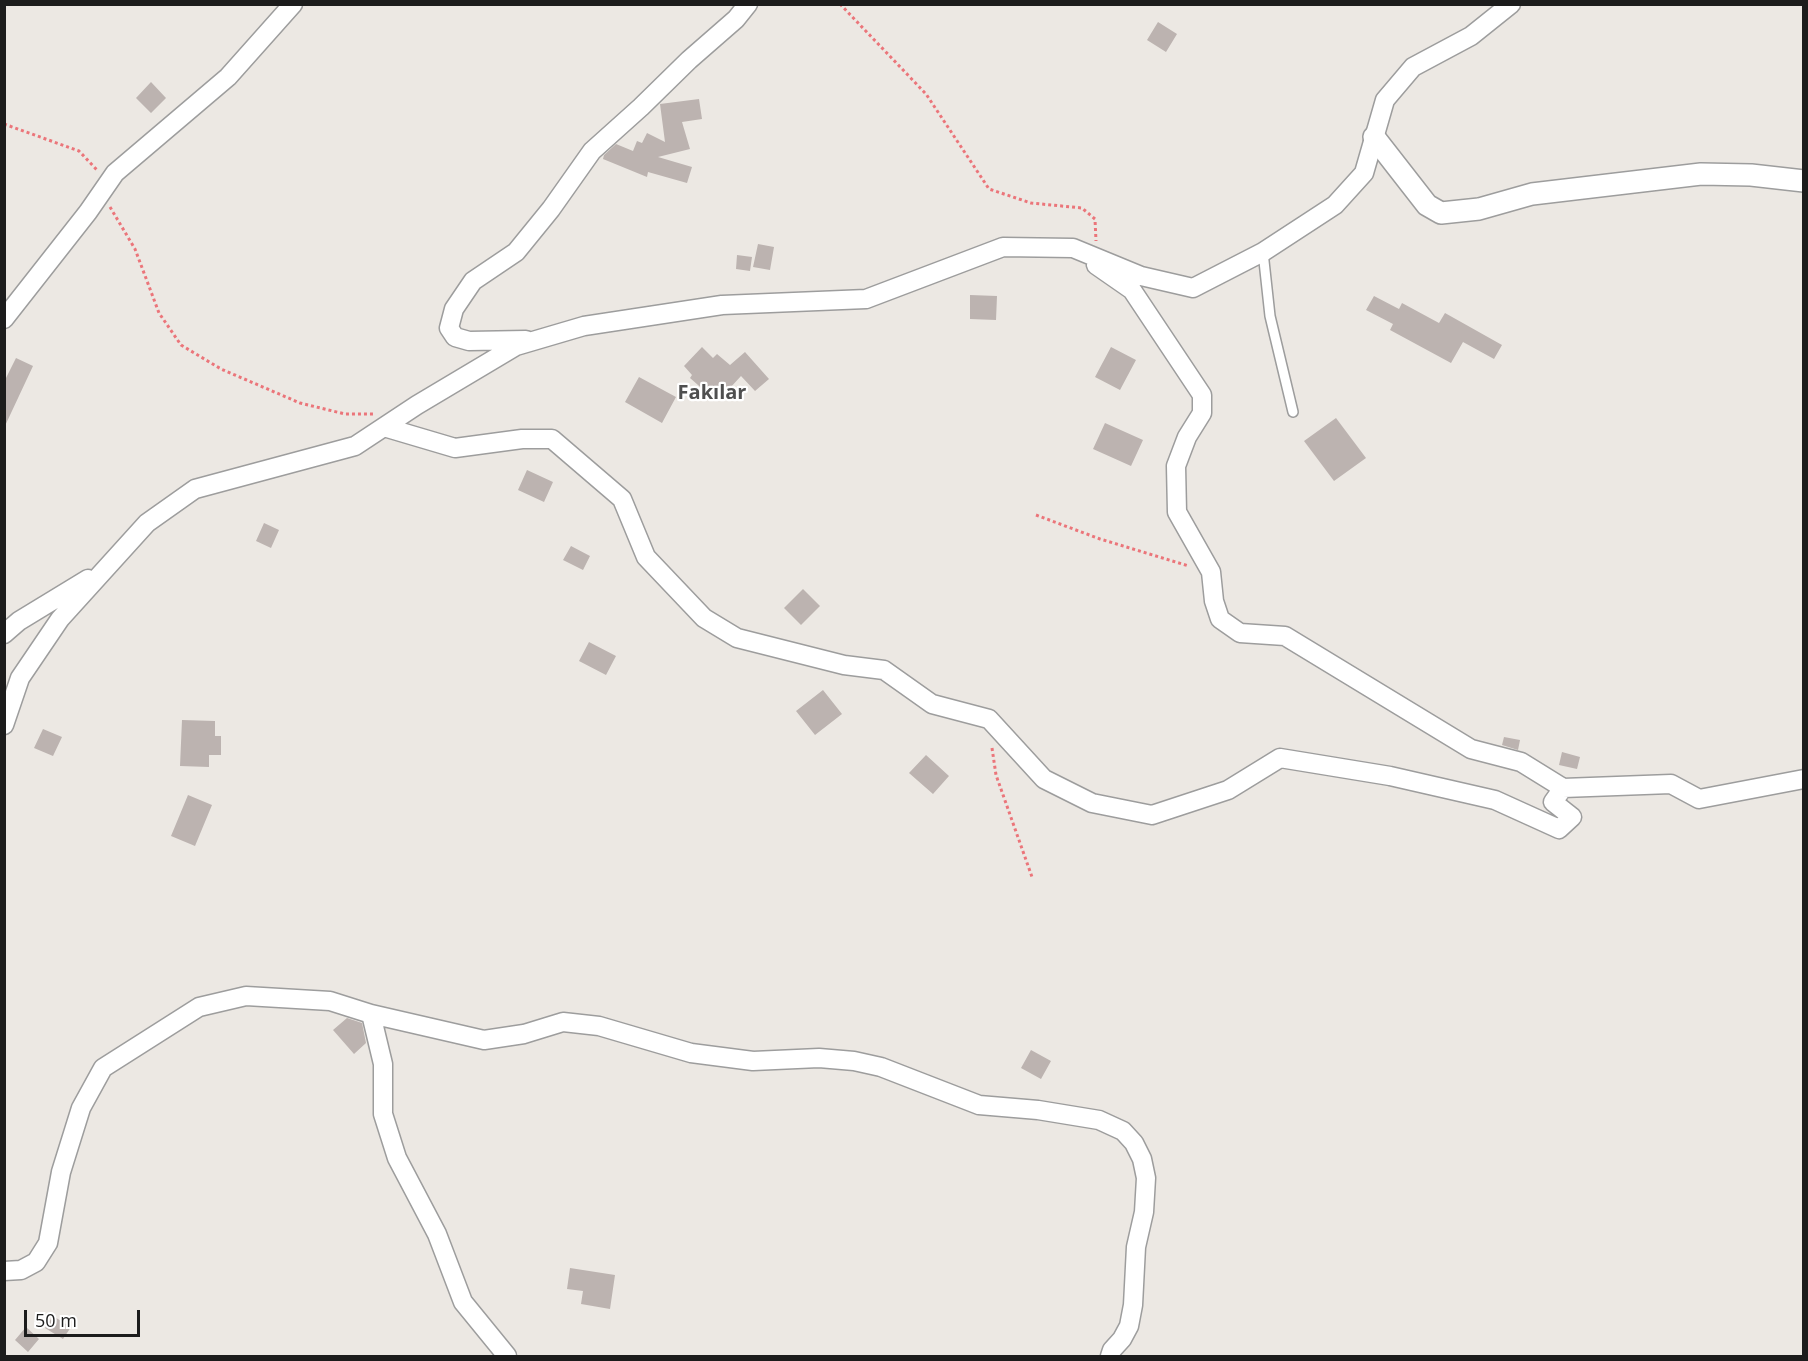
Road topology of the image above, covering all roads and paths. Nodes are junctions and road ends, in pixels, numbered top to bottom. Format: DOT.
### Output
graph roads {
  1 [pos="293,4"];
  2 [pos="748,4"];
  3 [pos="840,4"];
  4 [pos="1511,4"];
  5 [pos="4,124"];
  6 [pos="1374,137"];
  7 [pos="1803,181"];
  8 [pos="101,193"];
  9 [pos="1073,248"];
  10 [pos="1263,252"];
  11 [pos="1096,258"];
  12 [pos="4,319"];
  13 [pos="537,340"];
  14 [pos="1293,412"];
  15 [pos="405,414"];
  16 [pos="384,427"];
  17 [pos="1035,515"];
  18 [pos="107,567"];
  19 [pos="1211,572"];
  20 [pos="4,634"];
  21 [pos="988,719"];
  22 [pos="4,725"];
  23 [pos="1803,778"];
  24 [pos="1563,788"];
  25 [pos="1032,877"];
  26 [pos="371,1014"];
  27 [pos="4,1271"];
  28 [pos="507,1356"];
  29 [pos="1110,1356"];
  1 -- 8 [label="street"];
  2 -- 13 [label="street"];
  3 -- 11 [label="path"];
  4 -- 6 [label="street"];
  5 -- 8 [label="path"];
  6 -- 7 [label="street"];
  6 -- 10 [label="street"];
  8 -- 12 [label="street"];
  8 -- 15 [label="path"];
  9 -- 11 [label="street"];
  9 -- 13 [label="street"];
  9 -- 19 [label="street"];
  10 -- 11 [label="street"];
  10 -- 14 [label="lane"];
  13 -- 15 [label="street"];
  15 -- 16 [label="street"];
  16 -- 18 [label="street"];
  16 -- 21 [label="street"];
  17 -- 19 [label="path"];
  18 -- 20 [label="street"];
  18 -- 22 [label="street"];
  19 -- 24 [label="street"];
  21 -- 24 [label="street"];
  21 -- 25 [label="path"];
  23 -- 24 [label="street"];
  26 -- 27 [label="street"];
  26 -- 28 [label="street"];
  26 -- 29 [label="street"];
}
